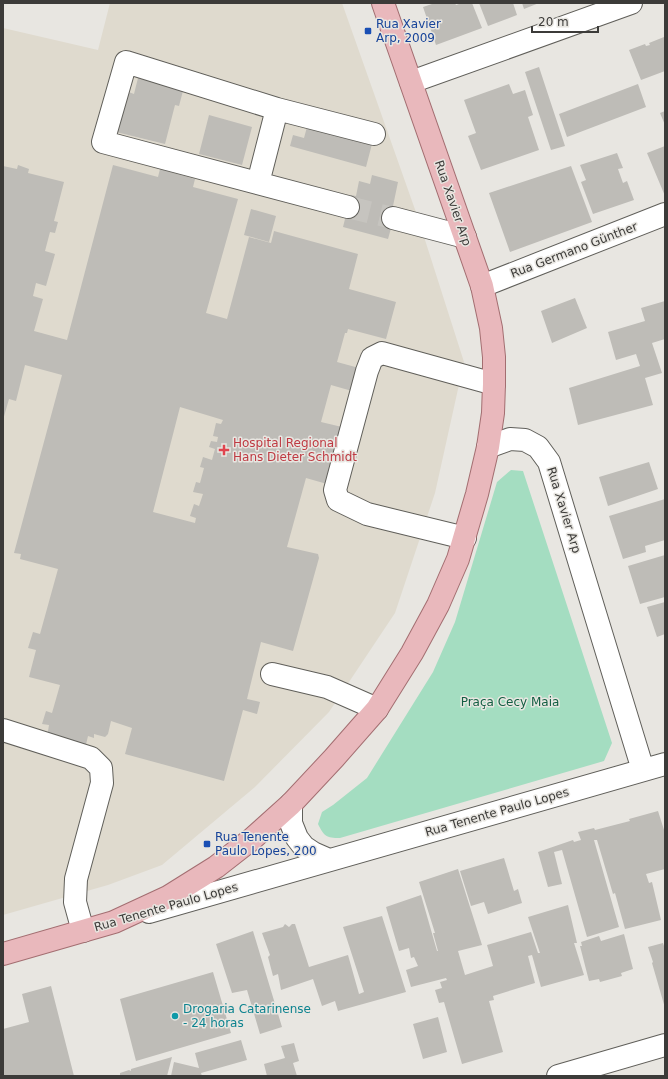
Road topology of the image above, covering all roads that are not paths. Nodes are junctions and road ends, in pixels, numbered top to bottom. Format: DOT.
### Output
graph roads {
  1 [pos="383,3"];
  2 [pos="631,3"];
  3 [pos="411,82"];
  4 [pos="277,109"];
  5 [pos="374,134"];
  6 [pos="258,183"];
  7 [pos="348,207"];
  8 [pos="665,214"];
  9 [pos="393,218"];
  10 [pos="465,237"];
  11 [pos="482,286"];
  12 [pos="494,384"];
  13 [pos="488,446"];
  14 [pos="464,538"];
  15 [pos="272,674"];
  16 [pos="377,709"];
  17 [pos="3,730"];
  18 [pos="665,764"];
  19 [pos="643,770"];
  20 [pos="291,804"];
  21 [pos="329,860"];
  22 [pos="114,922"];
  23 [pos="83,931"];
  24 [pos="5,956"];
  25 [pos="665,1045"];
  26 [pos="558,1076"];
  1 -- 3 [label="main road, Rua Xavier Arp"];
  2 -- 3 [label="street"];
  3 -- 10 [label="main road, Rua Xavier Arp"];
  4 -- 5 [label="street"];
  4 -- 6 [label="street"];
  4 -- 6 [label="street"];
  6 -- 7 [label="street"];
  8 -- 11 [label="street, Rua Germano Günther"];
  9 -- 10 [label="street"];
  10 -- 11 [label="main road, Rua Xavier Arp"];
  11 -- 12 [label="main road, Rua Xavier Arp"];
  12 -- 13 [label="main road, Rua Xavier Arp"];
  12 -- 14 [label="street"];
  13 -- 14 [label="main road"];
  13 -- 19 [label="street, Rua Xavier Arp"];
  14 -- 16 [label="main road"];
  15 -- 16 [label="street"];
  16 -- 20 [label="main road"];
  17 -- 23 [label="street"];
  18 -- 19 [label="street, Rua Tenente Paulo Lopes"];
  19 -- 21 [label="street, Rua Tenente Paulo Lopes"];
  20 -- 21 [label="street"];
  20 -- 22 [label="main road"];
  21 -- 22 [label="street, Rua Tenente Paulo Lopes"];
  22 -- 23 [label="main road, Rua Tenente Paulo Lopes"];
  23 -- 24 [label="main road, Rua Tenente Paulo Lopes"];
  25 -- 26 [label="street"];
}
